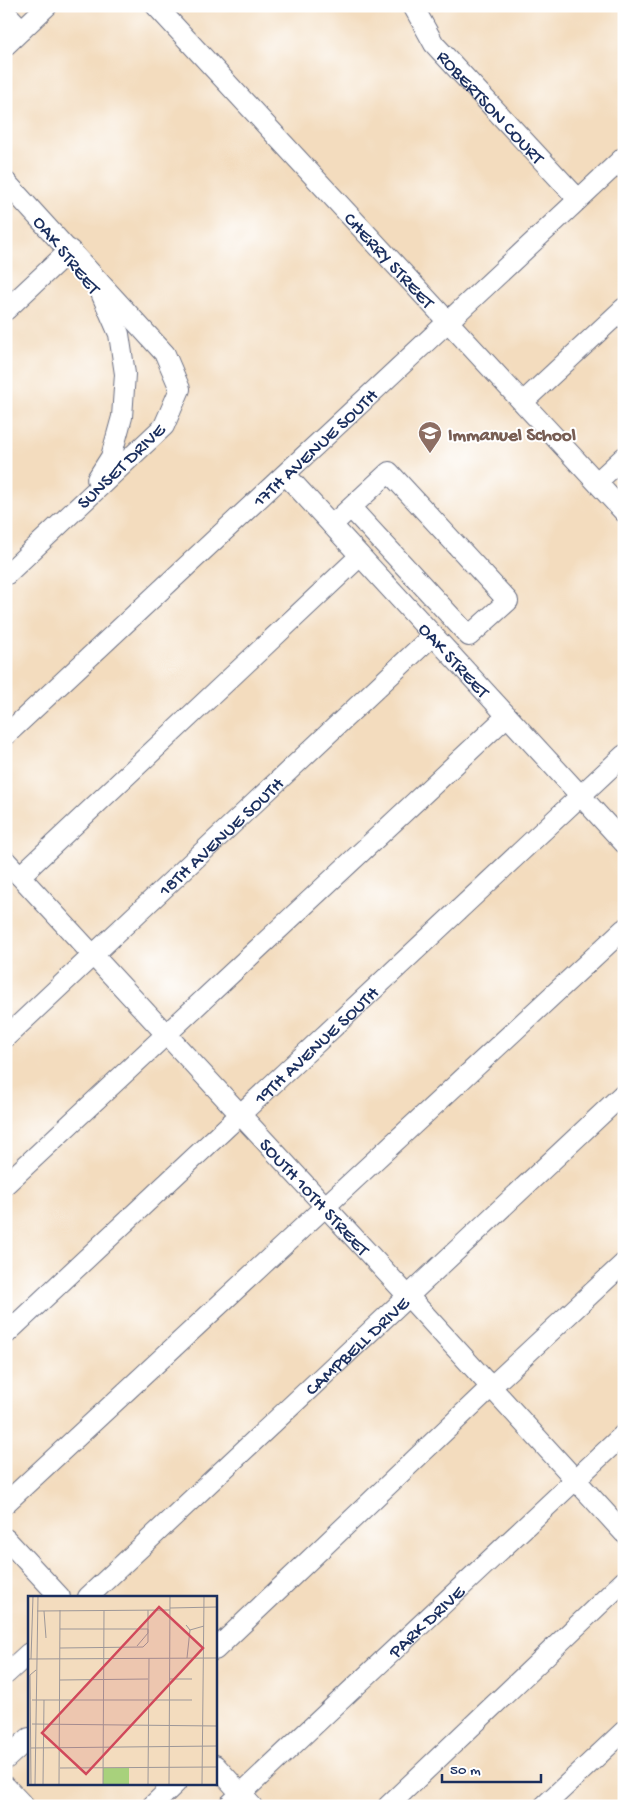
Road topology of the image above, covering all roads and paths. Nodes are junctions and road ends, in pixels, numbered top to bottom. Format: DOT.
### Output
graph roads {
  1 [pos="48,6"];
  2 [pos="156,6"];
  3 [pos="413,6"];
  4 [pos="6,13"];
  5 [pos="22,30"];
  6 [pos="6,45"];
  7 [pos="624,157"];
  8 [pos="6,182"];
  9 [pos="578,199"];
  10 [pos="70,250"];
  11 [pos="624,308"];
  12 [pos="6,310"];
  13 [pos="448,321"];
  14 [pos="523,402"];
  15 [pos="624,456"];
  16 [pos="286,474"];
  17 [pos="596,482"];
  18 [pos="82,502"];
  19 [pos="351,508"];
  20 [pos="624,512"];
  21 [pos="332,525"];
  22 [pos="360,556"];
  23 [pos="6,575"];
  24 [pos="418,581"];
  25 [pos="399,599"];
  26 [pos="433,635"];
  27 [pos="507,716"];
  28 [pos="6,736"];
  29 [pos="624,755"];
  30 [pos="580,796"];
  31 [pos="624,843"];
  32 [pos="6,861"];
  33 [pos="20,876"];
  34 [pos="624,929"];
  35 [pos="93,955"];
  36 [pos="166,1034"];
  37 [pos="6,1037"];
  38 [pos="624,1093"];
  39 [pos="240,1115"];
  40 [pos="6,1184"];
  41 [pos="325,1206"];
  42 [pos="624,1263"];
  43 [pos="408,1296"];
  44 [pos="6,1334"];
  45 [pos="490,1386"];
  46 [pos="624,1434"];
  47 [pos="575,1479"];
  48 [pos="6,1503"];
  49 [pos="624,1533"];
  50 [pos="6,1539"];
  51 [pos="624,1581"];
  52 [pos="59,1596"];
  53 [pos="89,1596"];
  54 [pos="216,1649"];
  55 [pos="27,1657"];
  56 [pos="6,1674"];
  57 [pos="624,1731"];
  58 [pos="28,1739"];
  59 [pos="6,1759"];
  60 [pos="216,1766"];
  61 [pos="175,1784"];
  62 [pos="6,1787"];
  63 [pos="240,1802"];
  64 [pos="24,1806"];
  65 [pos="152,1806"];
  66 [pos="388,1806"];
  67 [pos="544,1806"];
  1 -- 5 [label="street"];
  2 -- 13 [label="street, CHERRY STREET"];
  3 -- 9 [label="street, ROBERTSON COURT"];
  4 -- 5 [label="street"];
  5 -- 6 [label="street"];
  7 -- 9 [label="street, 17TH AVENUE SOUTH"];
  8 -- 10 [label="street, OAK STREET"];
  9 -- 13 [label="street, 17TH AVENUE SOUTH"];
  10 -- 12 [label="street"];
  10 -- 18 [label="street, OAK STREET"];
  10 -- 18 [label="street, SUNSET DRIVE"];
  11 -- 14 [label="street"];
  13 -- 14 [label="street, CHERRY STREET"];
  13 -- 16 [label="street, 17TH AVENUE SOUTH"];
  14 -- 17 [label="street, CHERRY STREET"];
  15 -- 17 [label="street"];
  16 -- 21 [label="street, OAK STREET"];
  16 -- 28 [label="street, 17TH AVENUE SOUTH"];
  17 -- 20 [label="street, CHERRY STREET"];
  18 -- 23 [label="street, SUNSET DRIVE"];
  19 -- 21 [label="street"];
  19 -- 24 [label="street"];
  19 -- 24 [label="street"];
  21 -- 22 [label="street, OAK STREET"];
  22 -- 25 [label="street, OAK STREET"];
  22 -- 33 [label="street"];
  24 -- 25 [label="street"];
  25 -- 26 [label="street, OAK STREET"];
  26 -- 27 [label="street, OAK STREET"];
  26 -- 35 [label="street, 18TH AVENUE SOUTH"];
  27 -- 30 [label="street, OAK STREET"];
  27 -- 36 [label="street"];
  29 -- 30 [label="street, 19TH AVENUE SOUTH"];
  30 -- 31 [label="street, OAK STREET"];
  30 -- 39 [label="street, 19TH AVENUE SOUTH"];
  32 -- 33 [label="street, SOUTH 10TH STREET"];
  33 -- 35 [label="street, SOUTH 10TH STREET"];
  34 -- 41 [label="street"];
  35 -- 36 [label="street, SOUTH 10TH STREET"];
  35 -- 37 [label="street, 18TH AVENUE SOUTH"];
  36 -- 39 [label="street, SOUTH 10TH STREET"];
  36 -- 40 [label="street"];
  38 -- 43 [label="street, CAMPBELL DRIVE"];
  39 -- 41 [label="street, SOUTH 10TH STREET"];
  39 -- 44 [label="street, 19TH AVENUE SOUTH"];
  41 -- 43 [label="street, SOUTH 10TH STREET"];
  41 -- 48 [label="street"];
  42 -- 45 [label="street"];
  43 -- 45 [label="street, SOUTH 10TH STREET"];
  43 -- 53 [label="street, CAMPBELL DRIVE"];
  45 -- 47 [label="street, SOUTH 10TH STREET"];
  45 -- 54 [label="street"];
  46 -- 47 [label="street, PARK DRIVE"];
  47 -- 49 [label="street, SOUTH 10TH STREET"];
  47 -- 63 [label="street, PARK DRIVE"];
  50 -- 52 [label="street"];
  51 -- 66 [label="street"];
  55 -- 56 [label="street"];
  57 -- 67 [label="street"];
  58 -- 59 [label="street"];
  60 -- 63 [label="street"];
  61 -- 65 [label="street"];
  62 -- 64 [label="street"];
}
